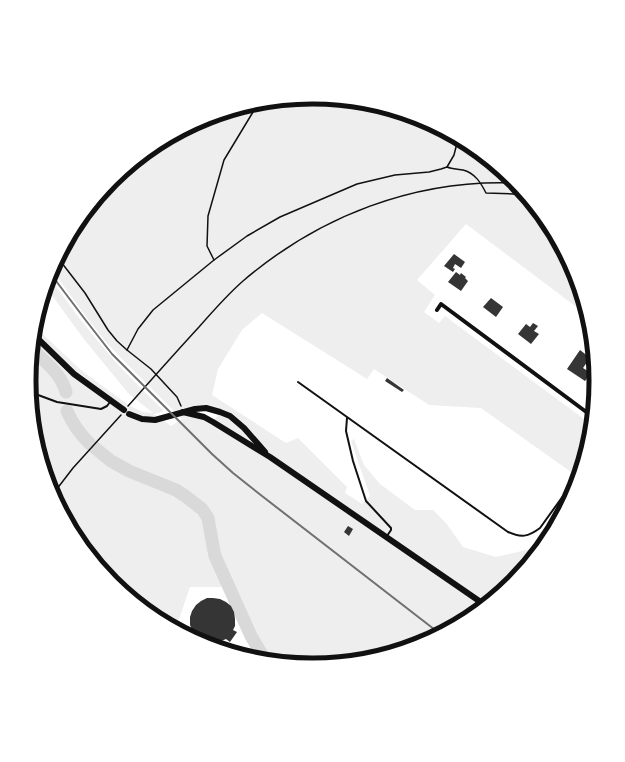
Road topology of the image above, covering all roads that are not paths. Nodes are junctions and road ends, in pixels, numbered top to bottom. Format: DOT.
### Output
graph roads {
  1 [pos="437,310"];
  2 [pos="39,340"];
  3 [pos="298,382"];
  4 [pos="37,394"];
  5 [pos="111,401"];
  6 [pos="183,412"];
  7 [pos="587,413"];
  8 [pos="347,418"];
  9 [pos="270,457"];
  10 [pos="565,494"];
  11 [pos="387,537"];
  12 [pos="479,601"];
  1 -- 7 [label="street"];
  2 -- 5 [label="main road"];
  3 -- 8 [label="lane"];
  4 -- 5 [label="lane"];
  5 -- 6 [label="main road"];
  6 -- 9 [label="main road"];
  6 -- 9 [label="main road"];
  8 -- 10 [label="lane"];
  8 -- 11 [label="lane"];
  9 -- 11 [label="main road"];
  11 -- 12 [label="main road"];
}
